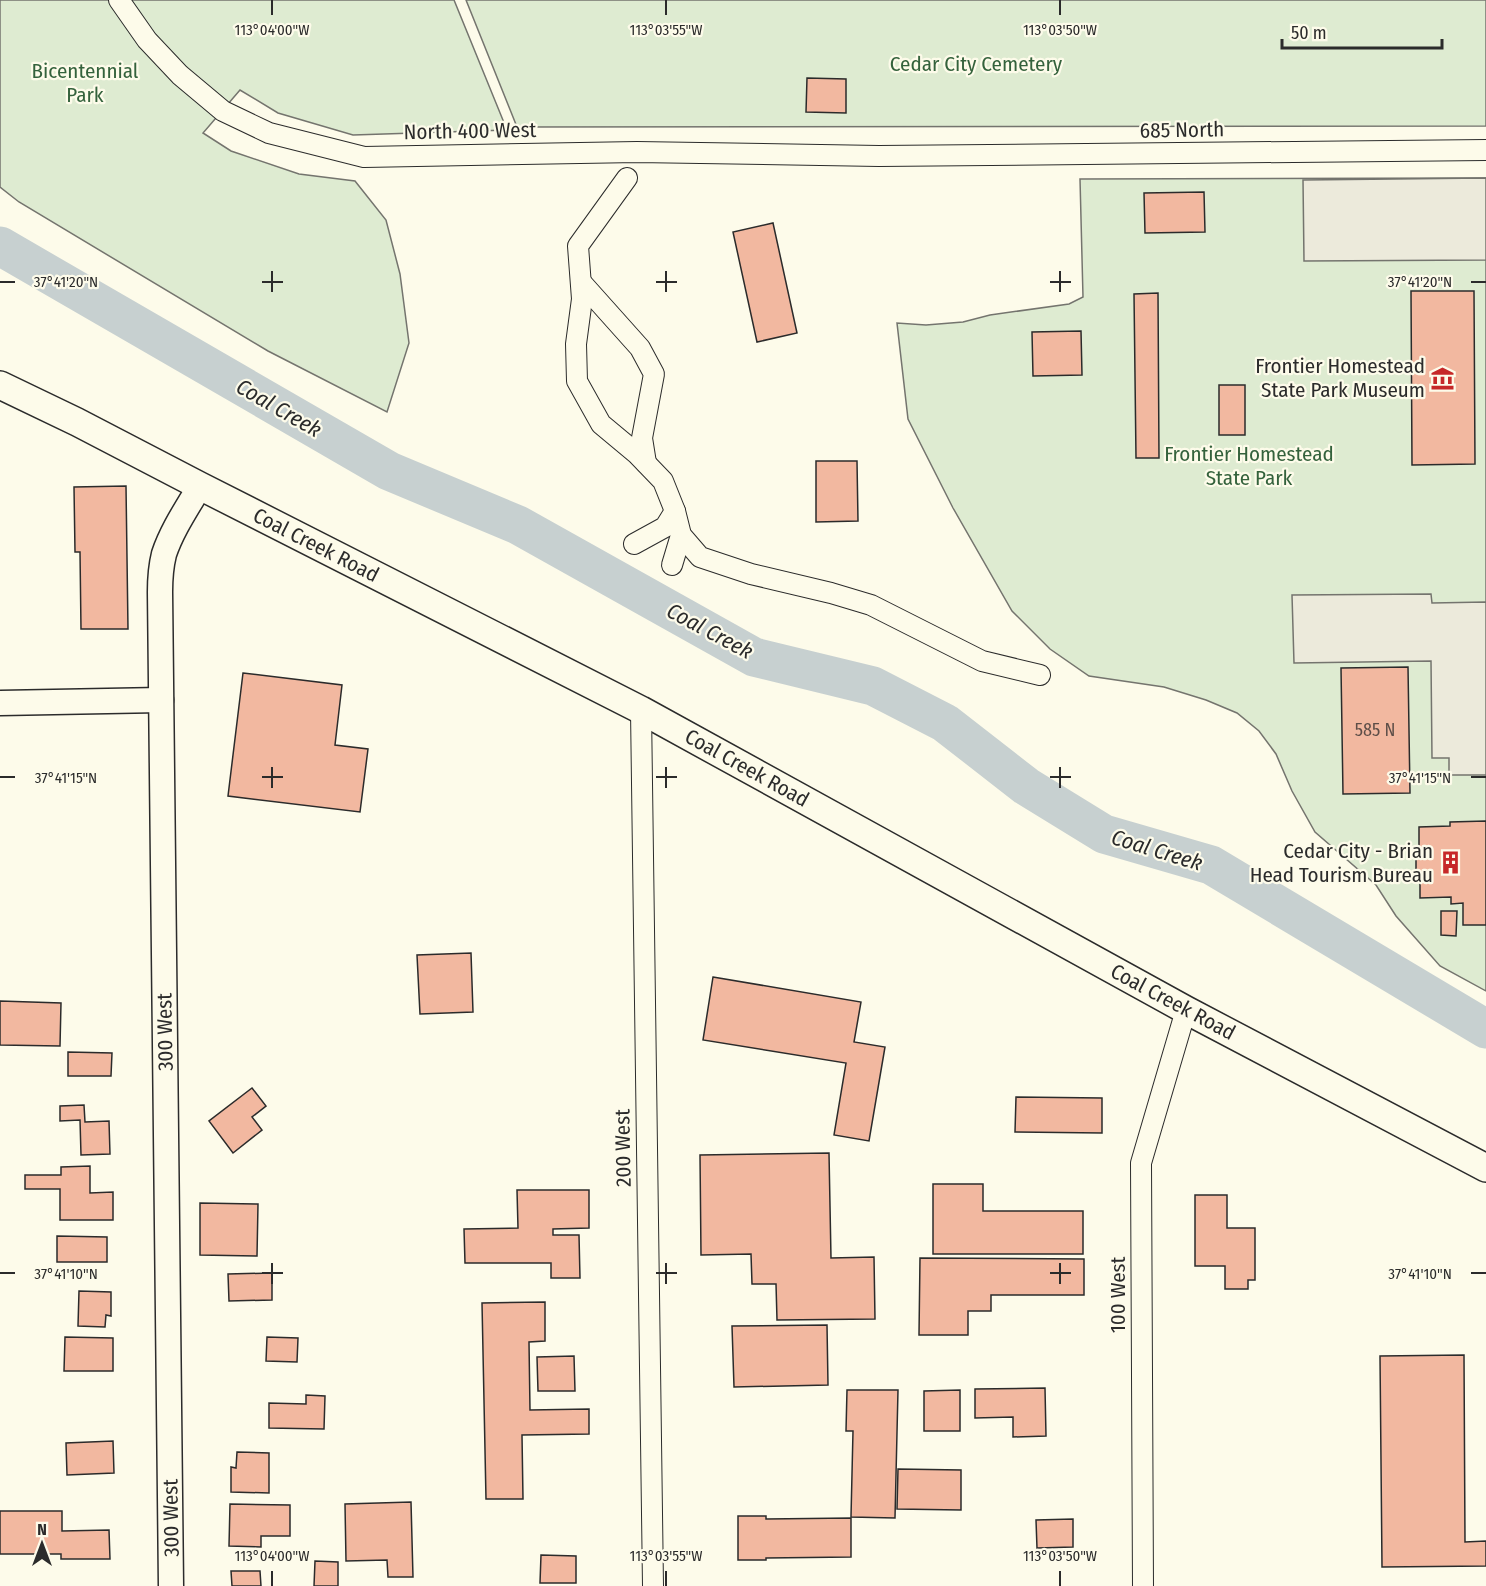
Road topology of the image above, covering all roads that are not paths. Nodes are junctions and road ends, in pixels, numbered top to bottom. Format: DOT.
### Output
graph roads {
  1 [pos="119,0"];
  2 [pos="1486,150"];
  3 [pos="879,156"];
  4 [pos="627,178"];
  5 [pos="581,282"];
  6 [pos="0,385"];
  7 [pos="646,463"];
  8 [pos="200,486"];
  9 [pos="675,512"];
  10 [pos="681,535"];
  11 [pos="634,544"];
  12 [pos="672,565"];
  13 [pos="1040,675"];
  14 [pos="161,700"];
  15 [pos="0,703"];
  16 [pos="641,710"];
  17 [pos="1186,1010"];
  18 [pos="1486,1168"];
  19 [pos="171,1586"];
  20 [pos="652,1586"];
  21 [pos="1143,1586"];
  1 -- 3 [label="street, North 400 West"];
  2 -- 3 [label="street, 685 North"];
  4 -- 5 [label="street"];
  5 -- 7 [label="street"];
  5 -- 7 [label="street"];
  6 -- 8 [label="main road, Coal Creek Road"];
  7 -- 9 [label="street"];
  8 -- 14 [label="street, 300 West"];
  8 -- 16 [label="main road, Coal Creek Road"];
  9 -- 10 [label="street"];
  9 -- 11 [label="street"];
  10 -- 12 [label="street"];
  10 -- 13 [label="street"];
  14 -- 15 [label="street"];
  14 -- 19 [label="street, 300 West"];
  16 -- 17 [label="main road, Coal Creek Road"];
  16 -- 20 [label="street, 200 West"];
  17 -- 18 [label="main road, Coal Creek Road"];
  17 -- 21 [label="street, 100 West"];
}
